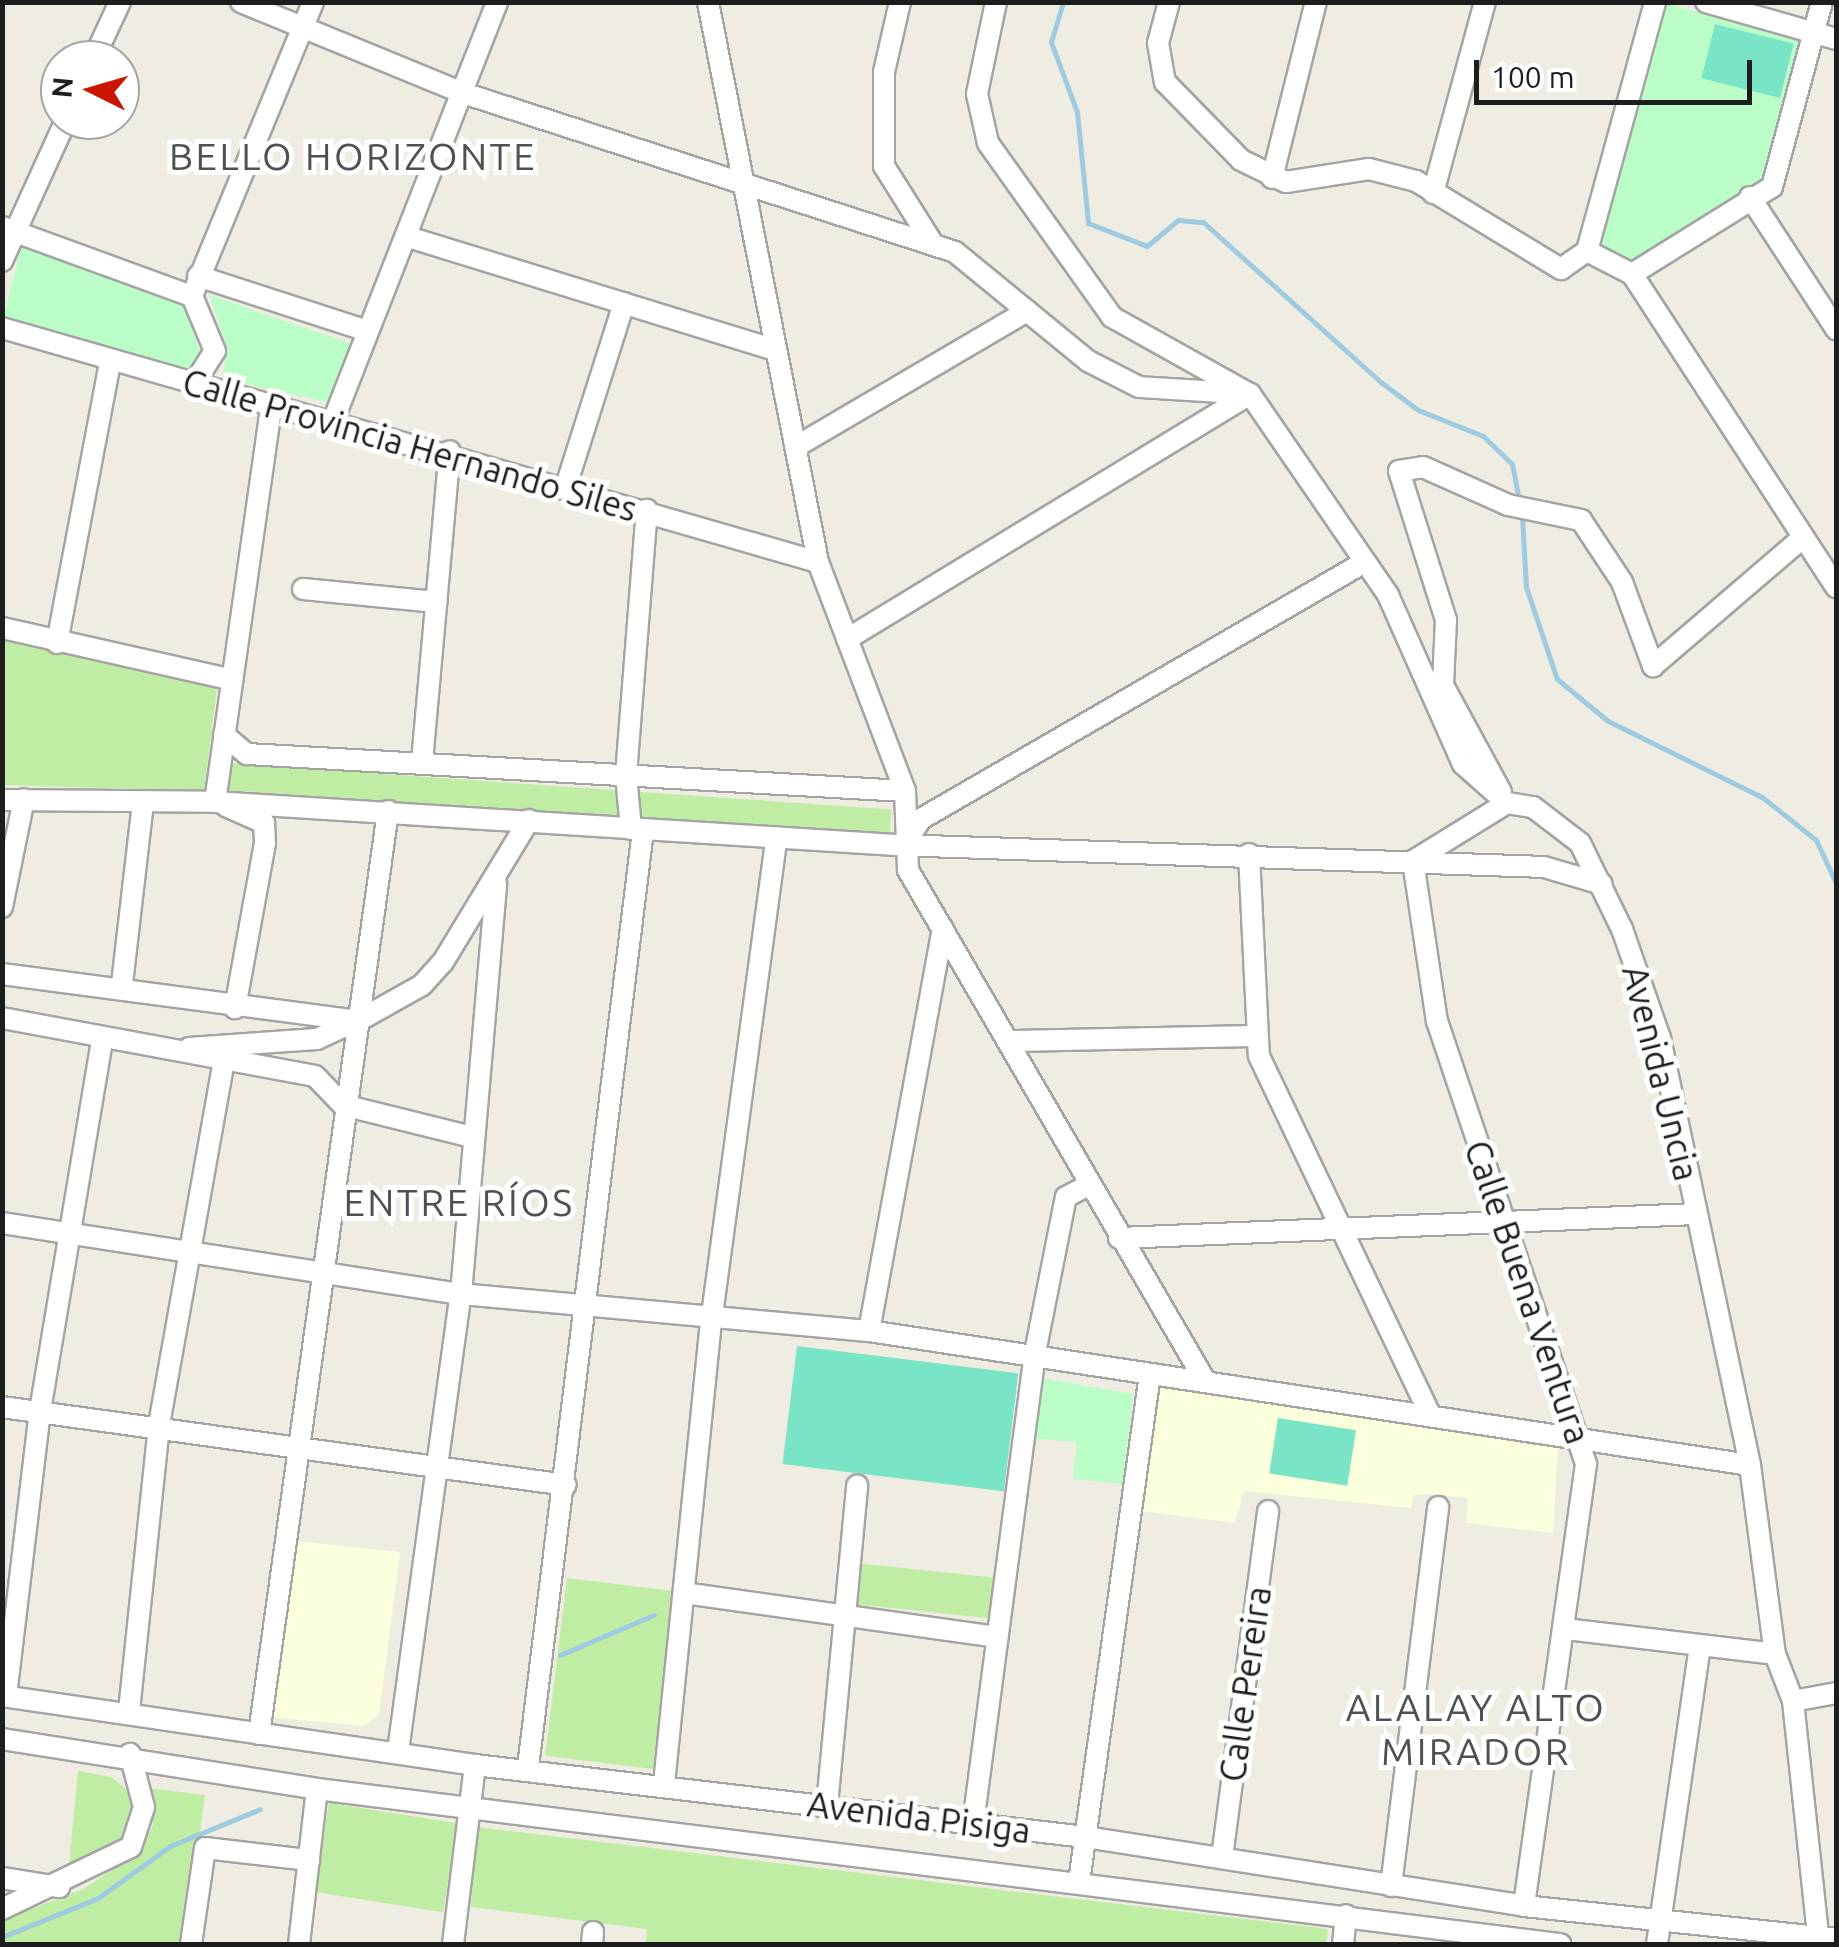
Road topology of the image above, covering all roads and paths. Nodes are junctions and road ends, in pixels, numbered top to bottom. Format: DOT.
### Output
graph roads {
  1 [pos="120,2"];
  2 [pos="241,2"];
  3 [pos="312,2"];
  4 [pos="497,2"];
  5 [pos="708,2"];
  6 [pos="900,2"];
  7 [pos="996,2"];
  8 [pos="1170,2"];
  9 [pos="1316,2"];
  10 [pos="1484,2"];
  11 [pos="1655,2"];
  12 [pos="1706,2"];
  13 [pos="1822,2"];
  14 [pos="302,29"];
  15 [pos="1814,32"];
  16 [pos="1836,38"];
  17 [pos="102,40"];
  18 [pos="460,92"];
  19 [pos="56,140"];
  20 [pos="1272,178"];
  21 [pos="738,186"];
  22 [pos="1433,194"];
  23 [pos="1750,197"];
  24 [pos="9,229"];
  25 [pos="408,236"];
  26 [pos="933,244"];
  27 [pos="1587,251"];
  28 [pos="2,260"];
  29 [pos="1632,274"];
  30 [pos="195,286"];
  31 [pos="624,303"];
  32 [pos="1027,311"];
  33 [pos="2,328"];
  34 [pos="1836,328"];
  35 [pos="367,332"];
  36 [pos="775,350"];
  37 [pos="110,362"];
  38 [pos="194,384"];
  39 [pos="1250,394"];
  40 [pos="271,409"];
  41 [pos="335,416"];
  42 [pos="797,446"];
  43 [pos="450,451"];
  44 [pos="566,486"];
  45 [pos="647,510"];
  46 [pos="1801,539"];
  47 [pos="818,562"];
  48 [pos="1362,562"];
  49 [pos="1836,587"];
  50 [pos="303,589"];
  51 [pos="436,602"];
  52 [pos="2,628"];
  53 [pos="847,638"];
  54 [pos="58,644"];
  55 [pos="232,680"];
  56 [pos="224,734"];
  57 [pos="422,762"];
  58 [pos="626,775"];
  59 [pos="905,792"];
  60 [pos="24,799"];
  61 [pos="2,800"];
  62 [pos="143,802"];
  63 [pos="214,802"];
  64 [pos="1507,803"];
  65 [pos="388,811"];
  66 [pos="529,820"];
  67 [pos="637,830"];
  68 [pos="778,838"];
  69 [pos="901,842"];
  70 [pos="1249,854"];
  71 [pos="1412,861"];
  72 [pos="496,883"];
  73 [pos="1602,884"];
  74 [pos="2,906"];
  75 [pos="943,929"];
  76 [pos="2,974"];
  77 [pos="122,984"];
  78 [pos="236,1008"];
  79 [pos="2,1018"];
  80 [pos="358,1020"];
  81 [pos="1255,1036"];
  82 [pos="102,1040"];
  83 [pos="1012,1041"];
  84 [pos="155,1051"];
  85 [pos="224,1061"];
  86 [pos="343,1105"];
  87 [pos="472,1137"];
  88 [pos="1087,1186"];
  89 [pos="1696,1214"];
  90 [pos="1505,1222"];
  91 [pos="2,1223"];
  92 [pos="1341,1228"];
  93 [pos="66,1237"];
  94 [pos="1119,1238"];
  95 [pos="191,1254"];
  96 [pos="326,1276"];
  97 [pos="461,1294"];
  98 [pos="591,1306"];
  99 [pos="712,1315"];
  100 [pos="869,1331"];
  101 [pos="1034,1358"];
  102 [pos="1150,1374"];
  103 [pos="1204,1379"];
  104 [pos="2,1407"];
  105 [pos="40,1411"];
  106 [pos="1429,1412"];
  107 [pos="159,1425"];
  108 [pos="1576,1433"];
  109 [pos="300,1448"];
  110 [pos="441,1465"];
  111 [pos="1750,1465"];
  112 [pos="566,1484"];
  113 [pos="857,1486"];
  114 [pos="1438,1508"];
  115 [pos="1268,1511"];
  116 [pos="684,1593"];
  117 [pos="844,1615"];
  118 [pos="1566,1628"];
  119 [pos="997,1637"];
  120 [pos="1700,1645"];
  121 [pos="1775,1654"];
  122 [pos="1836,1693"];
  123 [pos="4,1696"];
  124 [pos="1793,1700"];
  125 [pos="129,1711"];
  126 [pos="260,1734"];
  127 [pos="2,1738"];
  128 [pos="398,1752"];
  129 [pos="130,1754"];
  130 [pos="475,1765"];
  131 [pos="528,1767"];
  132 [pos="664,1784"];
  133 [pos="317,1788"];
  134 [pos="826,1805"];
  135 [pos="469,1806"];
  136 [pos="972,1824"];
  137 [pos="1085,1838"];
  138 [pos="1222,1858"];
  139 [pos="309,1860"];
  140 [pos="2,1878"];
  141 [pos="1080,1882"];
  142 [pos="1391,1886"];
  143 [pos="61,1887"];
  144 [pos="1524,1906"];
  145 [pos="2,1909"];
  146 [pos="1346,1914"];
  147 [pos="1659,1921"];
  148 [pos="1467,1939"];
  149 [pos="1821,1941"];
  150 [pos="192,1944"];
  151 [pos="299,1944"];
  152 [pos="454,1944"];
  153 [pos="1342,1944"];
  154 [pos="1560,1944"];
  155 [pos="1657,1944"];
  1 -- 17 [label="street"];
  2 -- 14 [label="street"];
  3 -- 14 [label="street"];
  4 -- 18 [label="street"];
  5 -- 21 [label="street"];
  6 -- 26 [label="street"];
  7 -- 39 [label="street"];
  8 -- 20 [label="street"];
  9 -- 20 [label="street"];
  10 -- 22 [label="street"];
  11 -- 27 [label="street"];
  12 -- 15 [label="street"];
  13 -- 15 [label="street"];
  14 -- 18 [label="street"];
  14 -- 30 [label="street"];
  15 -- 16 [label="street"];
  15 -- 23 [label="street"];
  18 -- 21 [label="street"];
  18 -- 25 [label="street"];
  19 -- 24 [label="street"];
  20 -- 22 [label="street"];
  21 -- 26 [label="street"];
  21 -- 36 [label="street"];
  22 -- 27 [label="street"];
  23 -- 29 [label="street"];
  23 -- 34 [label="street"];
  24 -- 28 [label="street"];
  24 -- 30 [label="street"];
  25 -- 31 [label="street"];
  25 -- 35 [label="street"];
  26 -- 32 [label="street"];
  27 -- 29 [label="street"];
  29 -- 46 [label="street"];
  30 -- 35 [label="street"];
  30 -- 38 [label="street"];
  31 -- 36 [label="street"];
  31 -- 44 [label="street"];
  32 -- 39 [label="street"];
  32 -- 42 [label="street"];
  33 -- 37 [label="street, Calle Provincia Hernando Siles"];
  35 -- 41 [label="street"];
  36 -- 42 [label="street"];
  37 -- 38 [label="street, Calle Provincia Hernando Siles"];
  37 -- 54 [label="street"];
  38 -- 40 [label="street, Calle Provincia Hernando Siles"];
  39 -- 48 [label="street, Avenida Uncia"];
  39 -- 53 [label="street"];
  40 -- 41 [label="street, Calle Provincia Hernando Siles"];
  40 -- 55 [label="street"];
  41 -- 43 [label="street, Calle Provincia Hernando Siles"];
  42 -- 47 [label="street"];
  43 -- 44 [label="street, Calle Provincia Hernando Siles"];
  43 -- 51 [label="street"];
  44 -- 45 [label="street, Calle Provincia Hernando Siles"];
  45 -- 47 [label="street, Calle Provincia Hernando Siles"];
  45 -- 58 [label="street"];
  46 -- 49 [label="street"];
  46 -- 64 [label="street"];
  47 -- 53 [label="street"];
  48 -- 64 [label="street, Avenida Uncia"];
  48 -- 69 [label="street"];
  50 -- 51 [label="street"];
  51 -- 57 [label="street"];
  52 -- 54 [label="street"];
  53 -- 59 [label="street"];
  54 -- 55 [label="street"];
  55 -- 56 [label="street"];
  56 -- 57 [label="street"];
  56 -- 63 [label="street"];
  57 -- 58 [label="street"];
  58 -- 59 [label="street"];
  58 -- 67 [label="street"];
  59 -- 69 [label="street"];
  60 -- 61 [label="street"];
  60 -- 62 [label="street"];
  60 -- 74 [label="street"];
  62 -- 63 [label="street"];
  62 -- 77 [label="street"];
  63 -- 65 [label="street"];
  63 -- 78 [label="street"];
  64 -- 71 [label="street"];
  64 -- 73 [label="street, Avenida Uncia"];
  65 -- 66 [label="street"];
  65 -- 80 [label="street"];
  66 -- 67 [label="street"];
  66 -- 72 [label="street"];
  67 -- 68 [label="street"];
  67 -- 98 [label="street"];
  68 -- 69 [label="street"];
  68 -- 99 [label="street"];
  69 -- 70 [label="street"];
  69 -- 75 [label="street"];
  70 -- 71 [label="street"];
  70 -- 81 [label="street"];
  71 -- 73 [label="street"];
  71 -- 90 [label="street, Calle Buena Ventura"];
  72 -- 80 [label="street"];
  72 -- 87 [label="street"];
  73 -- 89 [label="street, Avenida Uncia"];
  75 -- 83 [label="street"];
  75 -- 100 [label="street"];
  76 -- 77 [label="street"];
  77 -- 78 [label="street"];
  78 -- 80 [label="street"];
  79 -- 82 [label="street"];
  80 -- 84 [label="street"];
  80 -- 86 [label="street"];
  81 -- 83 [label="street"];
  81 -- 92 [label="street"];
  82 -- 84 [label="street"];
  82 -- 93 [label="street"];
  83 -- 88 [label="street"];
  84 -- 85 [label="street"];
  85 -- 86 [label="street"];
  85 -- 95 [label="street"];
  86 -- 87 [label="street"];
  86 -- 96 [label="street"];
  87 -- 97 [label="street"];
  88 -- 94 [label="street"];
  88 -- 101 [label="street"];
  89 -- 90 [label="street"];
  89 -- 111 [label="street, Avenida Uncia"];
  90 -- 92 [label="street"];
  90 -- 108 [label="street, Calle Buena Ventura"];
  91 -- 93 [label="street"];
  92 -- 94 [label="street"];
  92 -- 106 [label="street"];
  93 -- 95 [label="street"];
  93 -- 105 [label="street"];
  94 -- 103 [label="street"];
  95 -- 96 [label="street"];
  95 -- 107 [label="street"];
  96 -- 97 [label="street"];
  96 -- 109 [label="street"];
  97 -- 98 [label="street"];
  97 -- 110 [label="street"];
  98 -- 99 [label="street"];
  98 -- 112 [label="street"];
  99 -- 100 [label="street"];
  99 -- 116 [label="street"];
  100 -- 101 [label="street"];
  101 -- 102 [label="street"];
  101 -- 119 [label="street"];
  102 -- 103 [label="street"];
  102 -- 137 [label="street"];
  103 -- 106 [label="street"];
  104 -- 105 [label="street"];
  105 -- 107 [label="street"];
  105 -- 123 [label="street"];
  106 -- 108 [label="street"];
  107 -- 109 [label="street"];
  107 -- 125 [label="street"];
  108 -- 111 [label="street"];
  108 -- 118 [label="street, Calle Buena Ventura"];
  109 -- 110 [label="street"];
  109 -- 126 [label="street"];
  110 -- 112 [label="street"];
  110 -- 128 [label="street"];
  111 -- 121 [label="street, Avenida Uncia"];
  112 -- 131 [label="street"];
  113 -- 117 [label="street"];
  114 -- 142 [label="street"];
  115 -- 138 [label="street, Calle Pereira"];
  116 -- 117 [label="street"];
  116 -- 132 [label="street"];
  117 -- 119 [label="street"];
  117 -- 134 [label="street"];
  118 -- 120 [label="street"];
  118 -- 144 [label="street, Calle Buena Ventura"];
  119 -- 136 [label="street"];
  120 -- 121 [label="street"];
  120 -- 147 [label="street"];
  121 -- 124 [label="street, Avenida Uncia"];
  122 -- 124 [label="street"];
  123 -- 125 [label="street, Avenida Pisiga"];
  124 -- 149 [label="street, Avenida Uncia"];
  125 -- 126 [label="street, Avenida Pisiga"];
  126 -- 128 [label="street, Avenida Pisiga"];
  127 -- 129 [label="street, Avenida Pisiga"];
  128 -- 130 [label="street, Avenida Pisiga"];
  129 -- 133 [label="street, Avenida Pisiga"];
  129 -- 143 [label="street"];
  130 -- 131 [label="street, Avenida Pisiga"];
  130 -- 135 [label="street"];
  131 -- 132 [label="street, Avenida Pisiga"];
  132 -- 134 [label="street, Avenida Pisiga"];
  133 -- 135 [label="street, Avenida Pisiga"];
  133 -- 139 [label="street"];
  134 -- 136 [label="street, Avenida Pisiga"];
  135 -- 141 [label="street, Avenida Pisiga"];
  135 -- 152 [label="street"];
  136 -- 137 [label="street, Avenida Pisiga"];
  137 -- 138 [label="street, Avenida Pisiga"];
  137 -- 141 [label="street"];
  138 -- 142 [label="street, Avenida Pisiga"];
  139 -- 150 [label="street"];
  139 -- 151 [label="street"];
  140 -- 143 [label="street"];
  141 -- 146 [label="street, Avenida Pisiga"];
  142 -- 144 [label="street, Avenida Pisiga"];
  143 -- 145 [label="street"];
  144 -- 147 [label="street, Avenida Pisiga"];
  146 -- 148 [label="street, Avenida Pisiga"];
  146 -- 153 [label="street"];
  147 -- 149 [label="street, Avenida Pisiga"];
  147 -- 155 [label="street"];
  148 -- 154 [label="street, Avenida Pisiga"];
}
